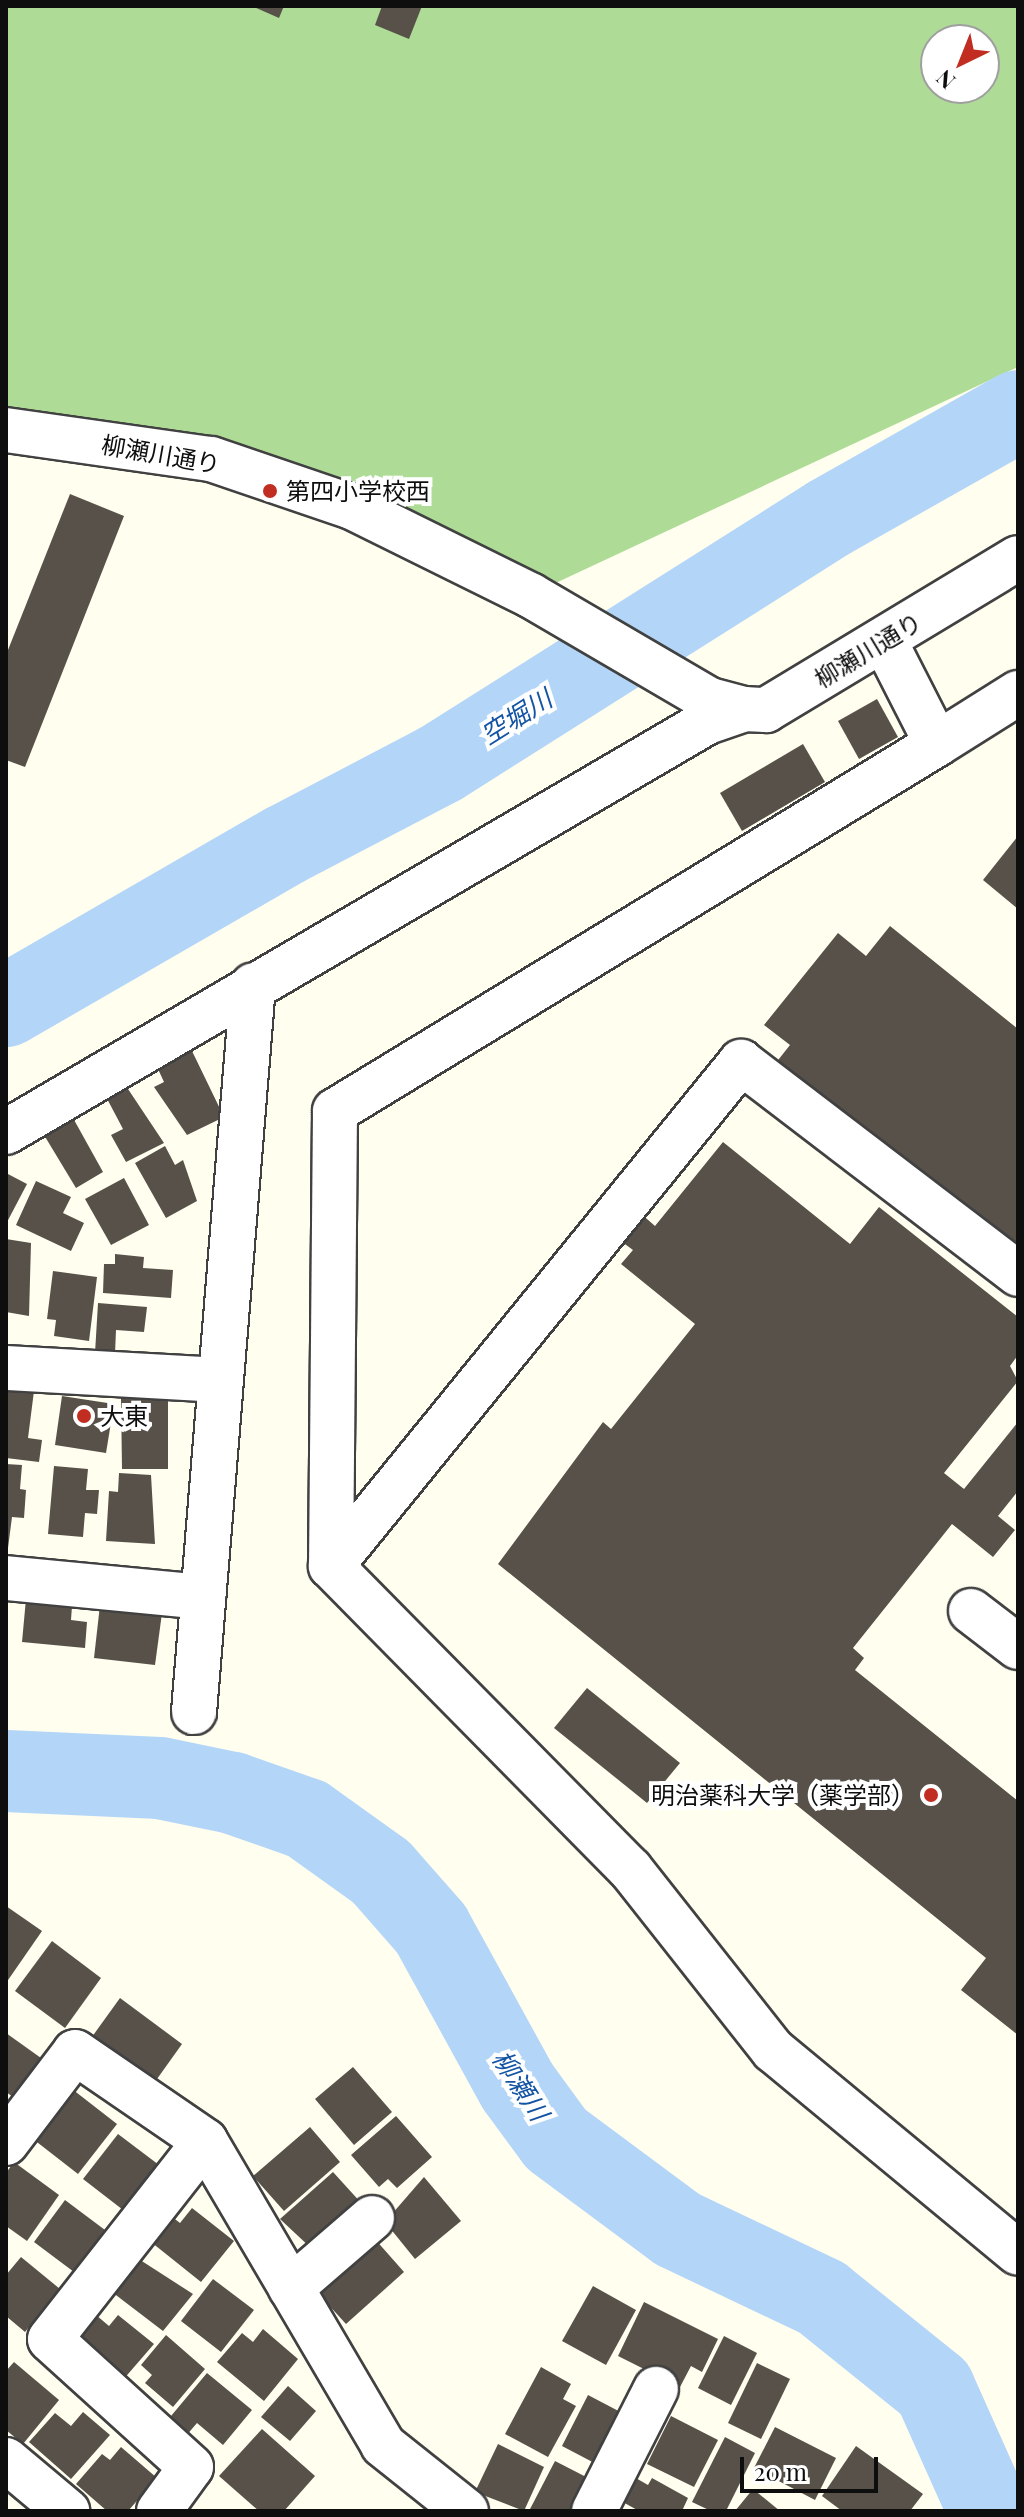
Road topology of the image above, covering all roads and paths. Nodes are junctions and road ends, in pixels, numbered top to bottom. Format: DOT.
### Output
graph roads {
  1 [pos="6,430"];
  2 [pos="1018,558"];
  3 [pos="885,642"];
  4 [pos="1018,693"];
  5 [pos="727,705"];
  6 [pos="937,744"];
  7 [pos="253,985"];
  8 [pos="6,1132"];
  9 [pos="1018,1274"];
  10 [pos="6,1368"];
  11 [pos="221,1380"];
  12 [pos="331,1566"];
  13 [pos="6,1578"];
  14 [pos="203,1597"];
  15 [pos="971,1611"];
  16 [pos="1018,1647"];
  17 [pos="194,1712"];
  18 [pos="205,2141"];
  19 [pos="6,2143"];
  20 [pos="372,2218"];
  21 [pos="1018,2253"];
  22 [pos="291,2288"];
  23 [pos="656,2389"];
  24 [pos="6,2460"];
  25 [pos="451,2508"];
  26 [pos="67,2511"];
  27 [pos="159,2511"];
  28 [pos="594,2511"];
  1 -- 5 [label="street, 柳瀬川通り"];
  2 -- 3 [label="street, 柳瀬川通り"];
  3 -- 5 [label="street, 柳瀬川通り"];
  3 -- 6 [label="street"];
  4 -- 6 [label="street"];
  5 -- 7 [label="street, 柳瀬川通り"];
  6 -- 12 [label="street"];
  7 -- 8 [label="street, 柳瀬川通り"];
  7 -- 11 [label="street"];
  9 -- 12 [label="street"];
  10 -- 11 [label="street"];
  11 -- 14 [label="street"];
  12 -- 21 [label="street"];
  13 -- 14 [label="street"];
  14 -- 17 [label="street"];
  15 -- 16 [label="street"];
  18 -- 19 [label="street"];
  18 -- 22 [label="street"];
  18 -- 27 [label="street"];
  20 -- 22 [label="street"];
  22 -- 25 [label="street"];
  23 -- 28 [label="street"];
  24 -- 26 [label="street"];
}
